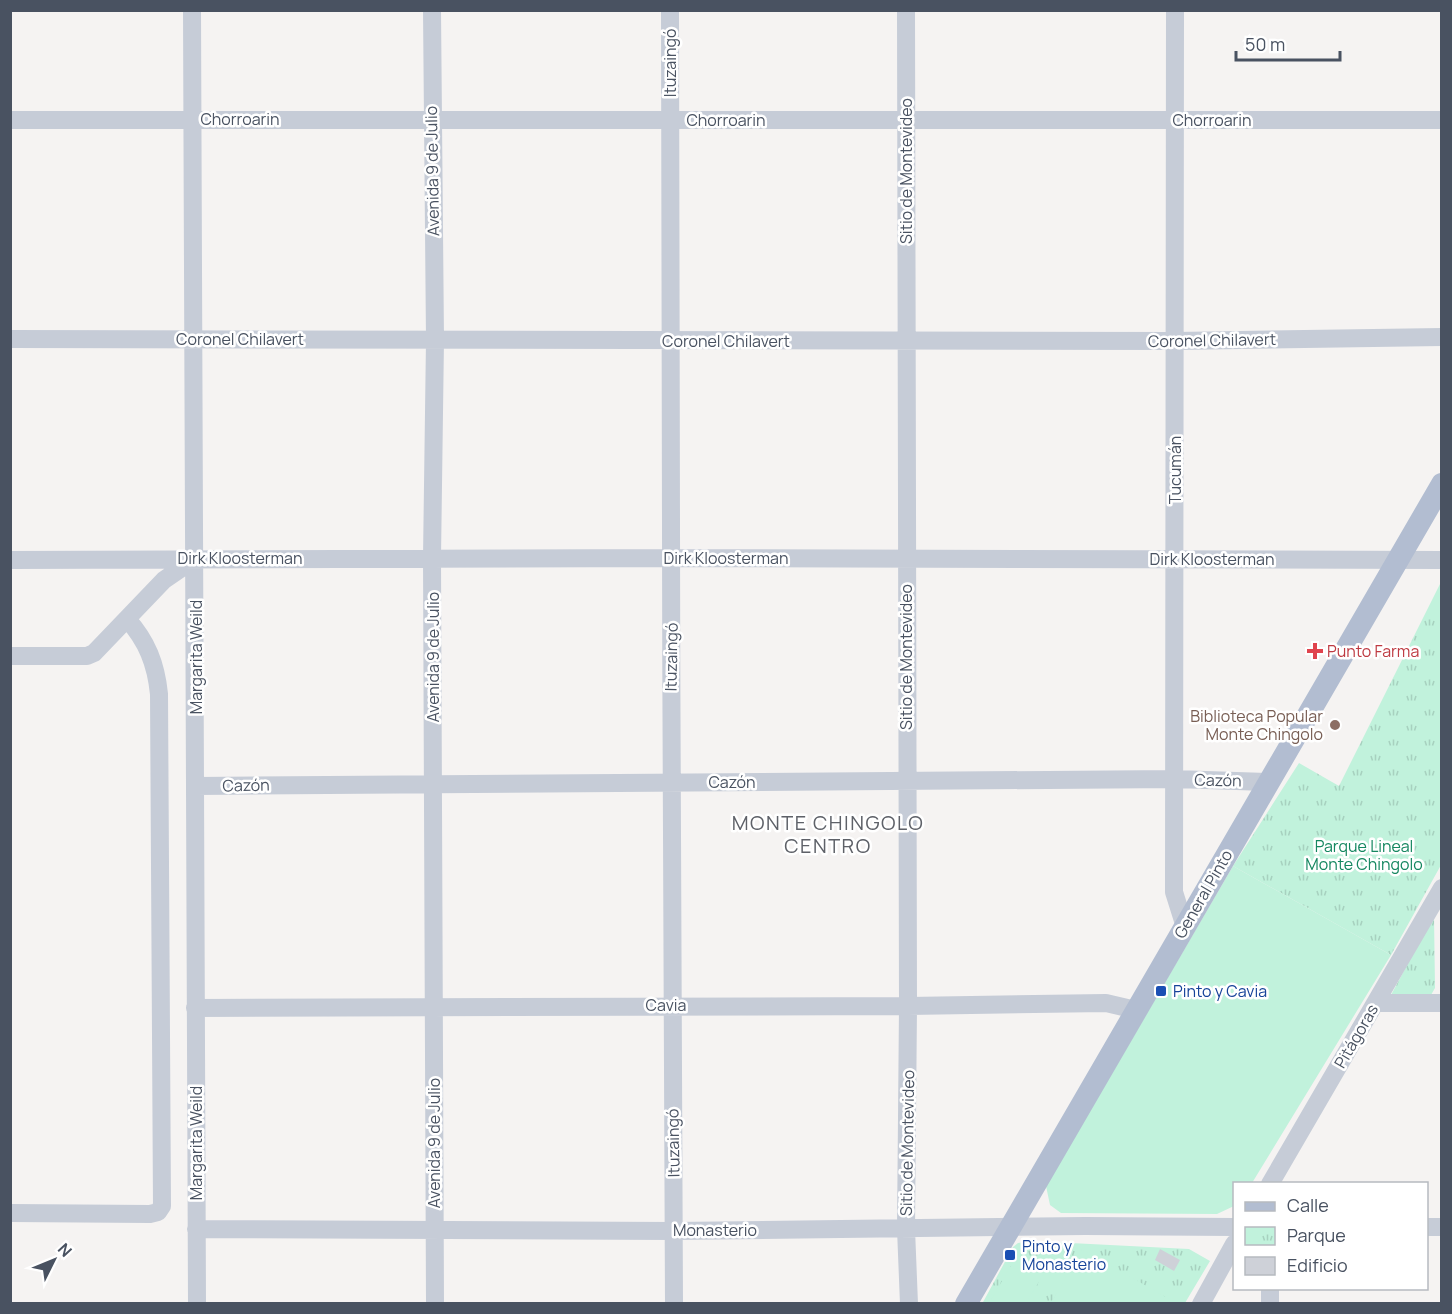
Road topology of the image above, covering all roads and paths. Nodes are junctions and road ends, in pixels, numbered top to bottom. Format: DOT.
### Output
graph roads {
  1 [pos="192,10"];
  2 [pos="432,10"];
  3 [pos="670,10"];
  4 [pos="906,10"];
  5 [pos="1175,10"];
  6 [pos="194,118"];
  7 [pos="670,119"];
  8 [pos="10,120"];
  9 [pos="431,120"];
  10 [pos="905,120"];
  11 [pos="1175,120"];
  12 [pos="1442,120"];
  13 [pos="1442,337"];
  14 [pos="10,339"];
  15 [pos="194,339"];
  16 [pos="435,340"];
  17 [pos="906,340"];
  18 [pos="1174,340"];
  19 [pos="673,341"];
  20 [pos="1442,484"];
  21 [pos="196,558"];
  22 [pos="432,558"];
  23 [pos="672,558"];
  24 [pos="906,558"];
  25 [pos="1175,558"];
  26 [pos="1398,559"];
  27 [pos="10,560"];
  28 [pos="1442,560"];
  29 [pos="127,619"];
  30 [pos="10,656"];
  31 [pos="1175,779"];
  32 [pos="670,782"];
  33 [pos="907,782"];
  34 [pos="1268,782"];
  35 [pos="434,783"];
  36 [pos="196,786"];
  37 [pos="1442,888"];
  38 [pos="1185,927"];
  39 [pos="1442,1003"];
  40 [pos="1375,1004"];
  41 [pos="671,1005"];
  42 [pos="434,1006"];
  43 [pos="908,1006"];
  44 [pos="195,1008"];
  45 [pos="1136,1010"];
  46 [pos="1270,1182"];
  47 [pos="10,1213"];
  48 [pos="1233,1227"];
  49 [pos="196,1229"];
  50 [pos="906,1229"];
  51 [pos="1009,1229"];
  52 [pos="433,1230"];
  53 [pos="673,1231"];
  54 [pos="1233,1246"];
  55 [pos="197,1304"];
  56 [pos="435,1304"];
  57 [pos="674,1304"];
  58 [pos="909,1304"];
  59 [pos="966,1304"];
  60 [pos="1201,1304"];
  1 -- 6 [label="street, Margarita Weild"];
  2 -- 9 [label="street, Avenida 9 de Julio"];
  3 -- 7 [label="street, Ituzaingó"];
  4 -- 10 [label="street, Sitio de Montevideo"];
  5 -- 11 [label="street, Tucumán"];
  6 -- 8 [label="street, Chorroarin"];
  6 -- 9 [label="street, Chorroarin"];
  6 -- 15 [label="street, Margarita Weild"];
  7 -- 9 [label="street, Chorroarin"];
  7 -- 10 [label="street, Chorroarin"];
  7 -- 19 [label="street, Ituzaingó"];
  9 -- 16 [label="street, Avenida 9 de Julio"];
  10 -- 11 [label="street, Chorroarin"];
  10 -- 17 [label="street, Sitio de Montevideo"];
  11 -- 12 [label="street, Chorroarin"];
  11 -- 18 [label="street, Tucumán"];
  13 -- 18 [label="street, Coronel Chilavert"];
  14 -- 15 [label="street, Coronel Chilavert"];
  15 -- 16 [label="street, Coronel Chilavert"];
  15 -- 21 [label="street, Margarita Weild"];
  16 -- 19 [label="street, Coronel Chilavert"];
  16 -- 22 [label="street, Avenida 9 de Julio"];
  17 -- 18 [label="street, Coronel Chilavert"];
  17 -- 19 [label="street, Coronel Chilavert"];
  17 -- 24 [label="street, Sitio de Montevideo"];
  18 -- 25 [label="street, Tucumán"];
  19 -- 23 [label="street, Ituzaingó"];
  20 -- 26 [label="main road, General Pinto"];
  21 -- 22 [label="street, Dirk Kloosterman"];
  21 -- 27 [label="street, Dirk Kloosterman"];
  21 -- 29 [label="street"];
  21 -- 36 [label="street, Margarita Weild"];
  22 -- 23 [label="street, Dirk Kloosterman"];
  22 -- 35 [label="street, Avenida 9 de Julio"];
  23 -- 24 [label="street, Dirk Kloosterman"];
  23 -- 32 [label="street, Ituzaingó"];
  24 -- 25 [label="street, Dirk Kloosterman"];
  24 -- 33 [label="street, Sitio de Montevideo"];
  25 -- 26 [label="street, Dirk Kloosterman"];
  25 -- 31 [label="street, Tucumán"];
  26 -- 28 [label="street, Dirk Kloosterman"];
  26 -- 34 [label="main road, General Pinto"];
  29 -- 30 [label="street"];
  29 -- 47 [label="street"];
  31 -- 33 [label="street, Cazón"];
  31 -- 34 [label="street, Cazón"];
  31 -- 38 [label="street, Tucumán"];
  32 -- 33 [label="street, Cazón"];
  32 -- 35 [label="street, Cazón"];
  32 -- 41 [label="street, Ituzaingó"];
  33 -- 43 [label="street, Sitio de Montevideo"];
  34 -- 38 [label="main road, General Pinto"];
  35 -- 36 [label="street, Cazón"];
  35 -- 42 [label="street, Avenida 9 de Julio"];
  36 -- 44 [label="street, Margarita Weild"];
  37 -- 40 [label="street, Pitágoras"];
  38 -- 45 [label="main road, General Pinto"];
  39 -- 40 [label="street"];
  40 -- 46 [label="street, Pitágoras"];
  41 -- 42 [label="street, Cavia"];
  41 -- 43 [label="street, Cavia"];
  41 -- 53 [label="street, Ituzaingó"];
  42 -- 44 [label="street, Cavia"];
  42 -- 52 [label="street, Avenida 9 de Julio"];
  43 -- 45 [label="street, Cavia"];
  43 -- 50 [label="street, Sitio de Montevideo"];
  44 -- 49 [label="street, Margarita Weild"];
  45 -- 51 [label="main road, General Pinto"];
  48 -- 51 [label="street, Monasterio"];
  49 -- 52 [label="street, Monasterio"];
  49 -- 55 [label="street, Margarita Weild"];
  50 -- 51 [label="street, Monasterio"];
  50 -- 53 [label="street, Monasterio"];
  50 -- 58 [label="street, Sitio de Montevideo"];
  51 -- 59 [label="main road, General Pinto"];
  52 -- 53 [label="street, Monasterio"];
  52 -- 56 [label="street, Avenida 9 de Julio"];
  53 -- 57 [label="street, Ituzaingó"];
  54 -- 60 [label="street"];
}
